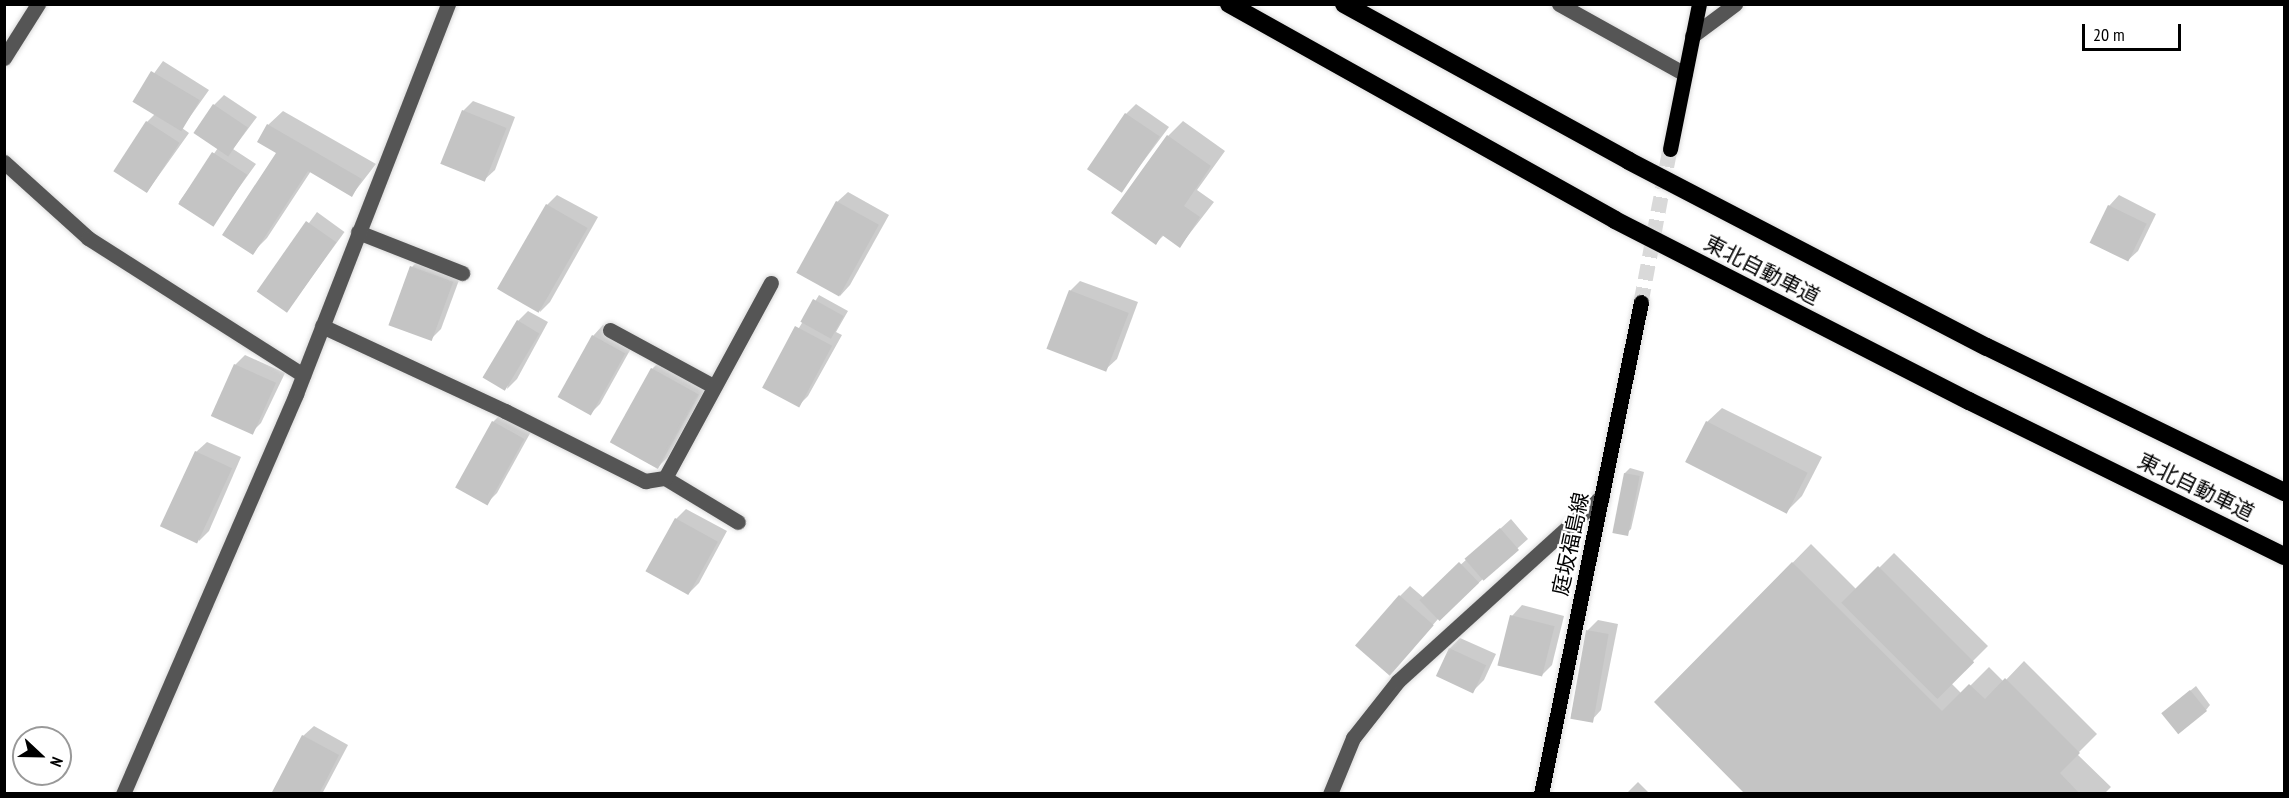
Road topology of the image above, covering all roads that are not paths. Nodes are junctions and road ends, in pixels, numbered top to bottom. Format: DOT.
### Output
graph roads {
  1 [pos="38,4"];
  2 [pos="448,4"];
  3 [pos="1228,4"];
  4 [pos="1344,4"];
  5 [pos="1559,4"];
  6 [pos="1700,4"];
  7 [pos="1735,4"];
  8 [pos="1692,36"];
  9 [pos="4,58"];
  10 [pos="1685,74"];
  11 [pos="1670,149"];
  12 [pos="4,162"];
  13 [pos="358,232"];
  14 [pos="462,273"];
  15 [pos="771,283"];
  16 [pos="1641,302"];
  17 [pos="322,326"];
  18 [pos="610,330"];
  19 [pos="303,375"];
  20 [pos="713,386"];
  21 [pos="665,478"];
  22 [pos="2284,492"];
  23 [pos="1602,496"];
  24 [pos="738,522"];
  25 [pos="2284,556"];
  26 [pos="123,794"];
  27 [pos="1330,794"];
  28 [pos="1541,794"];
  1 -- 9 [label="street"];
  2 -- 13 [label="street"];
  3 -- 25 [label="highway, 東北自動車道"];
  4 -- 22 [label="highway, 東北自動車道"];
  5 -- 10 [label="street"];
  6 -- 8 [label="main road"];
  7 -- 8 [label="street"];
  8 -- 10 [label="main road"];
  10 -- 11 [label="main road"];
  12 -- 19 [label="street"];
  13 -- 14 [label="street"];
  13 -- 17 [label="street"];
  15 -- 20 [label="street"];
  16 -- 23 [label="main road, 庭坂福島線"];
  17 -- 19 [label="street"];
  17 -- 21 [label="street"];
  18 -- 20 [label="street"];
  19 -- 26 [label="street"];
  20 -- 21 [label="street"];
  21 -- 24 [label="street"];
  23 -- 27 [label="street"];
  23 -- 28 [label="main road, 庭坂福島線"];
}
